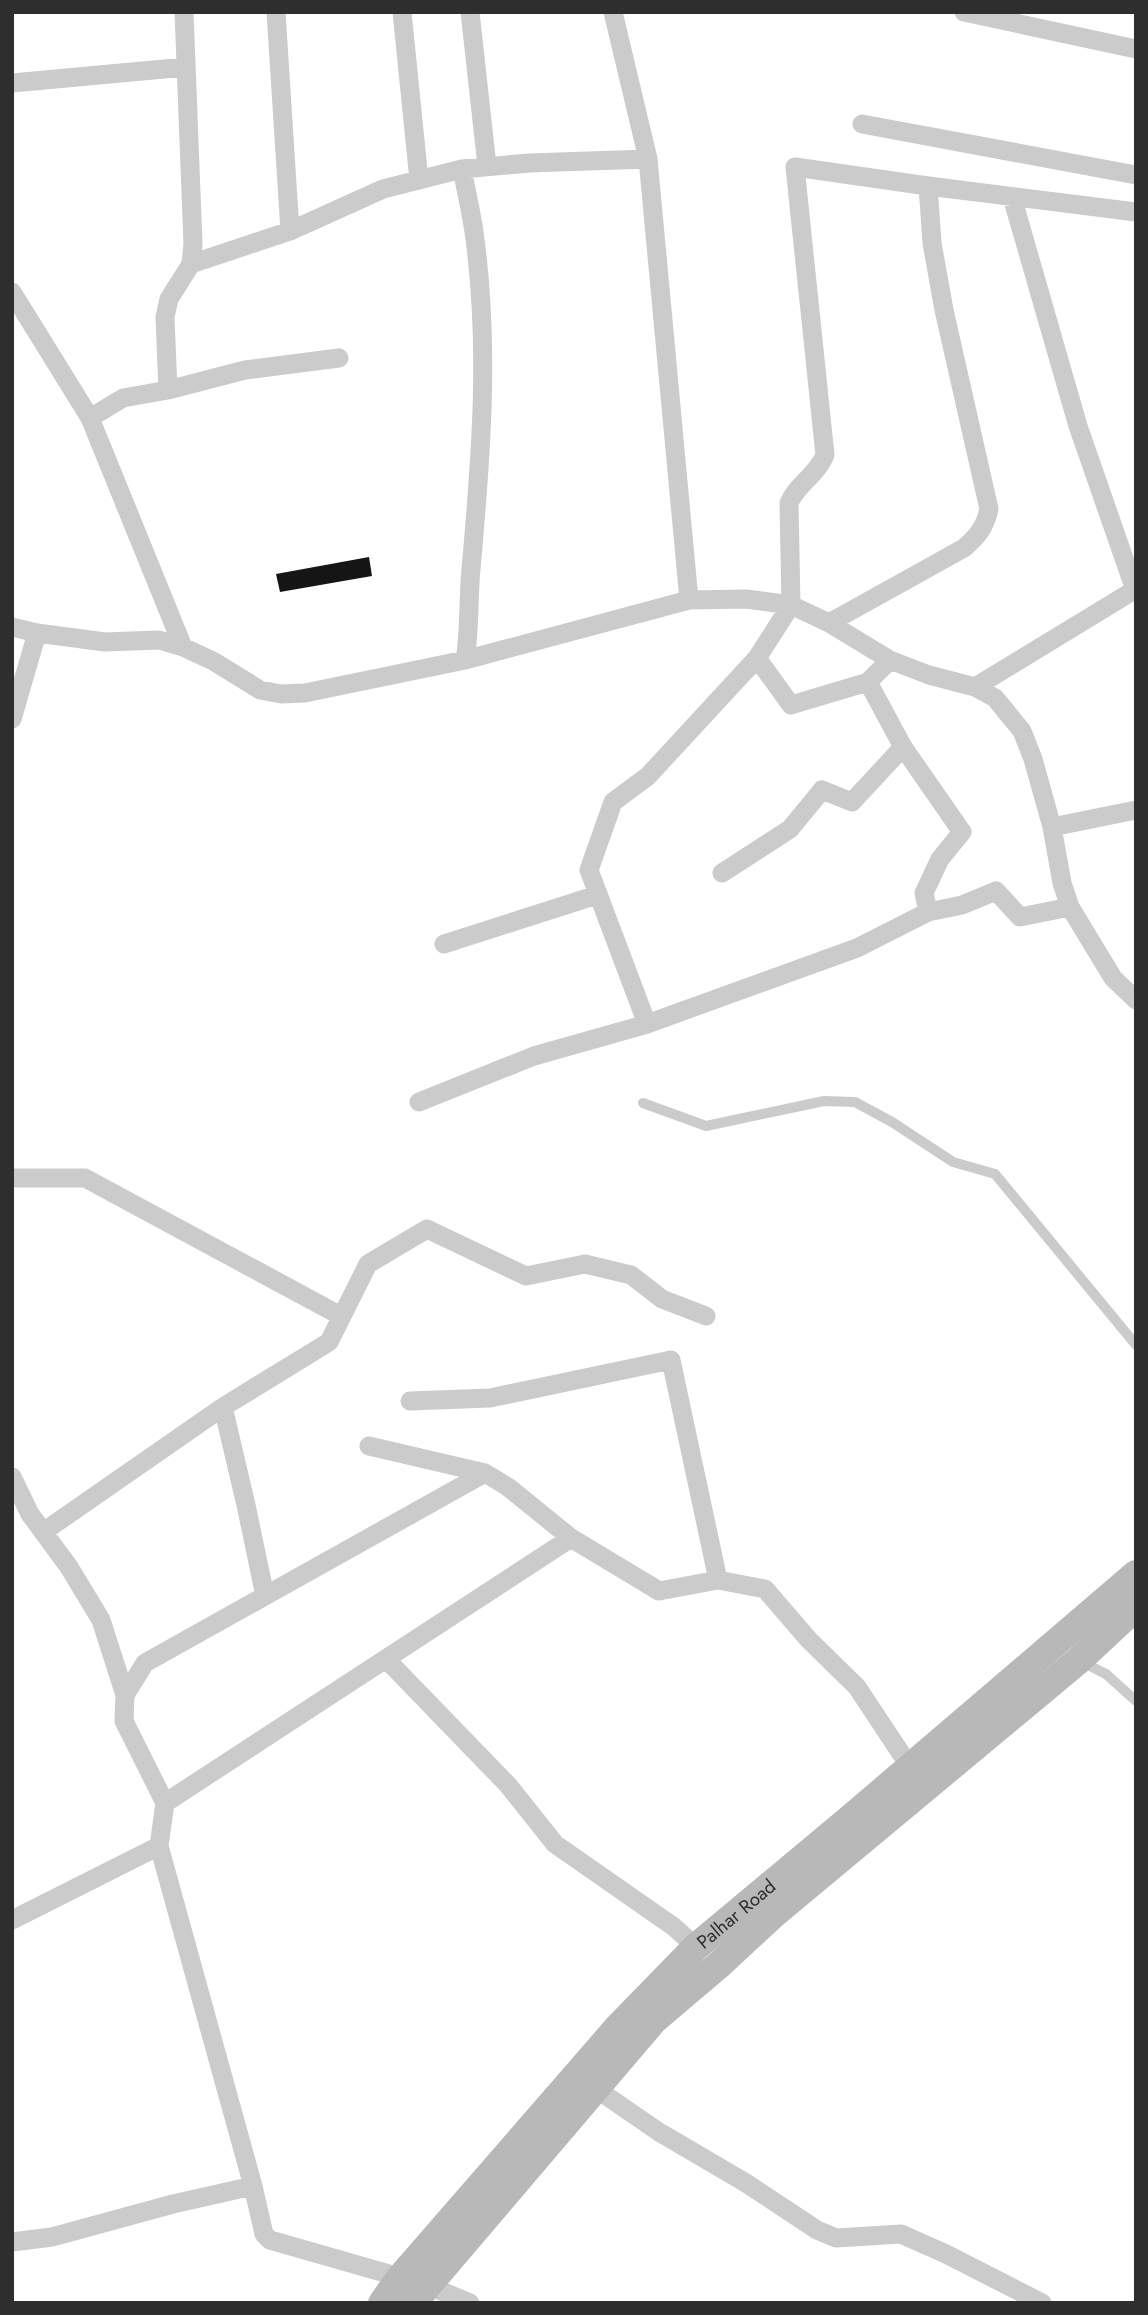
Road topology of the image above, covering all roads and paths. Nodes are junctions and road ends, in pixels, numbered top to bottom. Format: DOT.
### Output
graph roads {
  1 [pos="184,12"];
  2 [pos="276,12"];
  3 [pos="402,12"];
  4 [pos="470,12"];
  5 [pos="613,12"];
  6 [pos="964,12"];
  7 [pos="1136,49"];
  8 [pos="186,66"];
  9 [pos="12,83"];
  10 [pos="862,124"];
  11 [pos="648,159"];
  12 [pos="487,166"];
  13 [pos="462,169"];
  14 [pos="1136,175"];
  15 [pos="419,180"];
  16 [pos="928,186"];
  17 [pos="1012,197"];
  18 [pos="1136,212"];
  19 [pos="290,231"];
  20 [pos="191,264"];
  21 [pos="12,292"];
  22 [pos="339,358"];
  23 [pos="168,390"];
  24 [pos="90,418"];
  25 [pos="1135,589"];
  26 [pos="689,600"];
  27 [pos="791,605"];
  28 [pos="829,623"];
  29 [pos="12,626"];
  30 [pos="37,633"];
  31 [pos="183,647"];
  32 [pos="757,658"];
  33 [pos="465,660"];
  34 [pos="890,660"];
  35 [pos="868,682"];
  36 [pos="975,687"];
  37 [pos="12,719"];
  38 [pos="902,747"];
  39 [pos="1136,810"];
  40 [pos="1052,827"];
  41 [pos="722,873"];
  42 [pos="597,895"];
  43 [pos="1070,907"];
  44 [pos="928,912"];
  45 [pos="444,943"];
  46 [pos="1136,1000"];
  47 [pos="647,1024"];
  48 [pos="418,1102"];
  49 [pos="643,1103"];
  50 [pos="12,1178"];
  51 [pos="341,1316"];
  52 [pos="706,1316"];
  53 [pos="1136,1345"];
  54 [pos="410,1401"];
  55 [pos="223,1407"];
  56 [pos="369,1447"];
  57 [pos="485,1473"];
  58 [pos="12,1477"];
  59 [pos="43,1532"];
  60 [pos="571,1538"];
  61 [pos="1136,1574"];
  62 [pos="718,1580"];
  63 [pos="265,1596"];
  64 [pos="1136,1607"];
  65 [pos="386,1659"];
  66 [pos="1079,1660"];
  67 [pos="125,1695"];
  68 [pos="1136,1701"];
  69 [pos="910,1767"];
  70 [pos="165,1802"];
  71 [pos="159,1846"];
  72 [pos="12,1920"];
  73 [pos="696,1947"];
  74 [pos="595,2088"];
  75 [pos="253,2186"];
  76 [pos="12,2242"];
  77 [pos="399,2279"];
  78 [pos="420,2294"];
  79 [pos="382,2303"];
  80 [pos="470,2303"];
  81 [pos="1042,2303"];
  1 -- 8 [label="street"];
  2 -- 19 [label="street"];
  3 -- 15 [label="street"];
  4 -- 12 [label="street"];
  5 -- 11 [label="street"];
  6 -- 7 [label="street"];
  8 -- 9 [label="street"];
  8 -- 20 [label="street"];
  10 -- 14 [label="street"];
  11 -- 12 [label="street"];
  11 -- 26 [label="street"];
  12 -- 13 [label="street"];
  13 -- 15 [label="street"];
  13 -- 33 [label="street"];
  15 -- 19 [label="street"];
  16 -- 17 [label="street"];
  16 -- 27 [label="street"];
  16 -- 28 [label="street"];
  17 -- 18 [label="street"];
  17 -- 25 [label="street"];
  19 -- 20 [label="street"];
  20 -- 23 [label="street"];
  21 -- 24 [label="street"];
  22 -- 23 [label="street"];
  23 -- 24 [label="street"];
  24 -- 31 [label="street"];
  25 -- 36 [label="street"];
  26 -- 27 [label="street"];
  26 -- 33 [label="street"];
  27 -- 28 [label="street"];
  27 -- 32 [label="street"];
  28 -- 34 [label="street"];
  29 -- 30 [label="street"];
  30 -- 31 [label="street"];
  30 -- 37 [label="street"];
  31 -- 33 [label="street"];
  32 -- 35 [label="street"];
  32 -- 42 [label="street"];
  34 -- 35 [label="street"];
  34 -- 36 [label="street"];
  35 -- 38 [label="street"];
  36 -- 40 [label="street"];
  38 -- 41 [label="street"];
  38 -- 44 [label="street"];
  39 -- 40 [label="street"];
  40 -- 43 [label="street"];
  42 -- 45 [label="street"];
  42 -- 47 [label="street"];
  43 -- 44 [label="street"];
  43 -- 46 [label="street"];
  44 -- 47 [label="street"];
  47 -- 48 [label="street"];
  49 -- 53 [label="lane"];
  50 -- 51 [label="street"];
  51 -- 52 [label="street"];
  51 -- 55 [label="street"];
  54 -- 62 [label="street"];
  55 -- 59 [label="street"];
  55 -- 63 [label="street"];
  56 -- 57 [label="street"];
  57 -- 60 [label="street"];
  57 -- 63 [label="street"];
  58 -- 59 [label="street"];
  59 -- 67 [label="street"];
  60 -- 62 [label="street"];
  60 -- 65 [label="street"];
  61 -- 69 [label="main road, Palhar Road"];
  62 -- 69 [label="street"];
  63 -- 67 [label="street"];
  64 -- 66 [label="main road, Palhar Road"];
  65 -- 70 [label="street"];
  65 -- 73 [label="street"];
  66 -- 68 [label="lane"];
  66 -- 74 [label="main road, Palhar Road"];
  67 -- 70 [label="street"];
  69 -- 73 [label="main road, Palhar Road"];
  70 -- 71 [label="street"];
  71 -- 72 [label="street"];
  71 -- 75 [label="street"];
  73 -- 77 [label="main road, Palhar Road"];
  74 -- 78 [label="main road, Palhar Road"];
  74 -- 81 [label="street"];
  75 -- 76 [label="street"];
  75 -- 77 [label="street"];
  77 -- 78 [label="street"];
  77 -- 79 [label="main road, Palhar Road"];
  78 -- 80 [label="street"];
}
